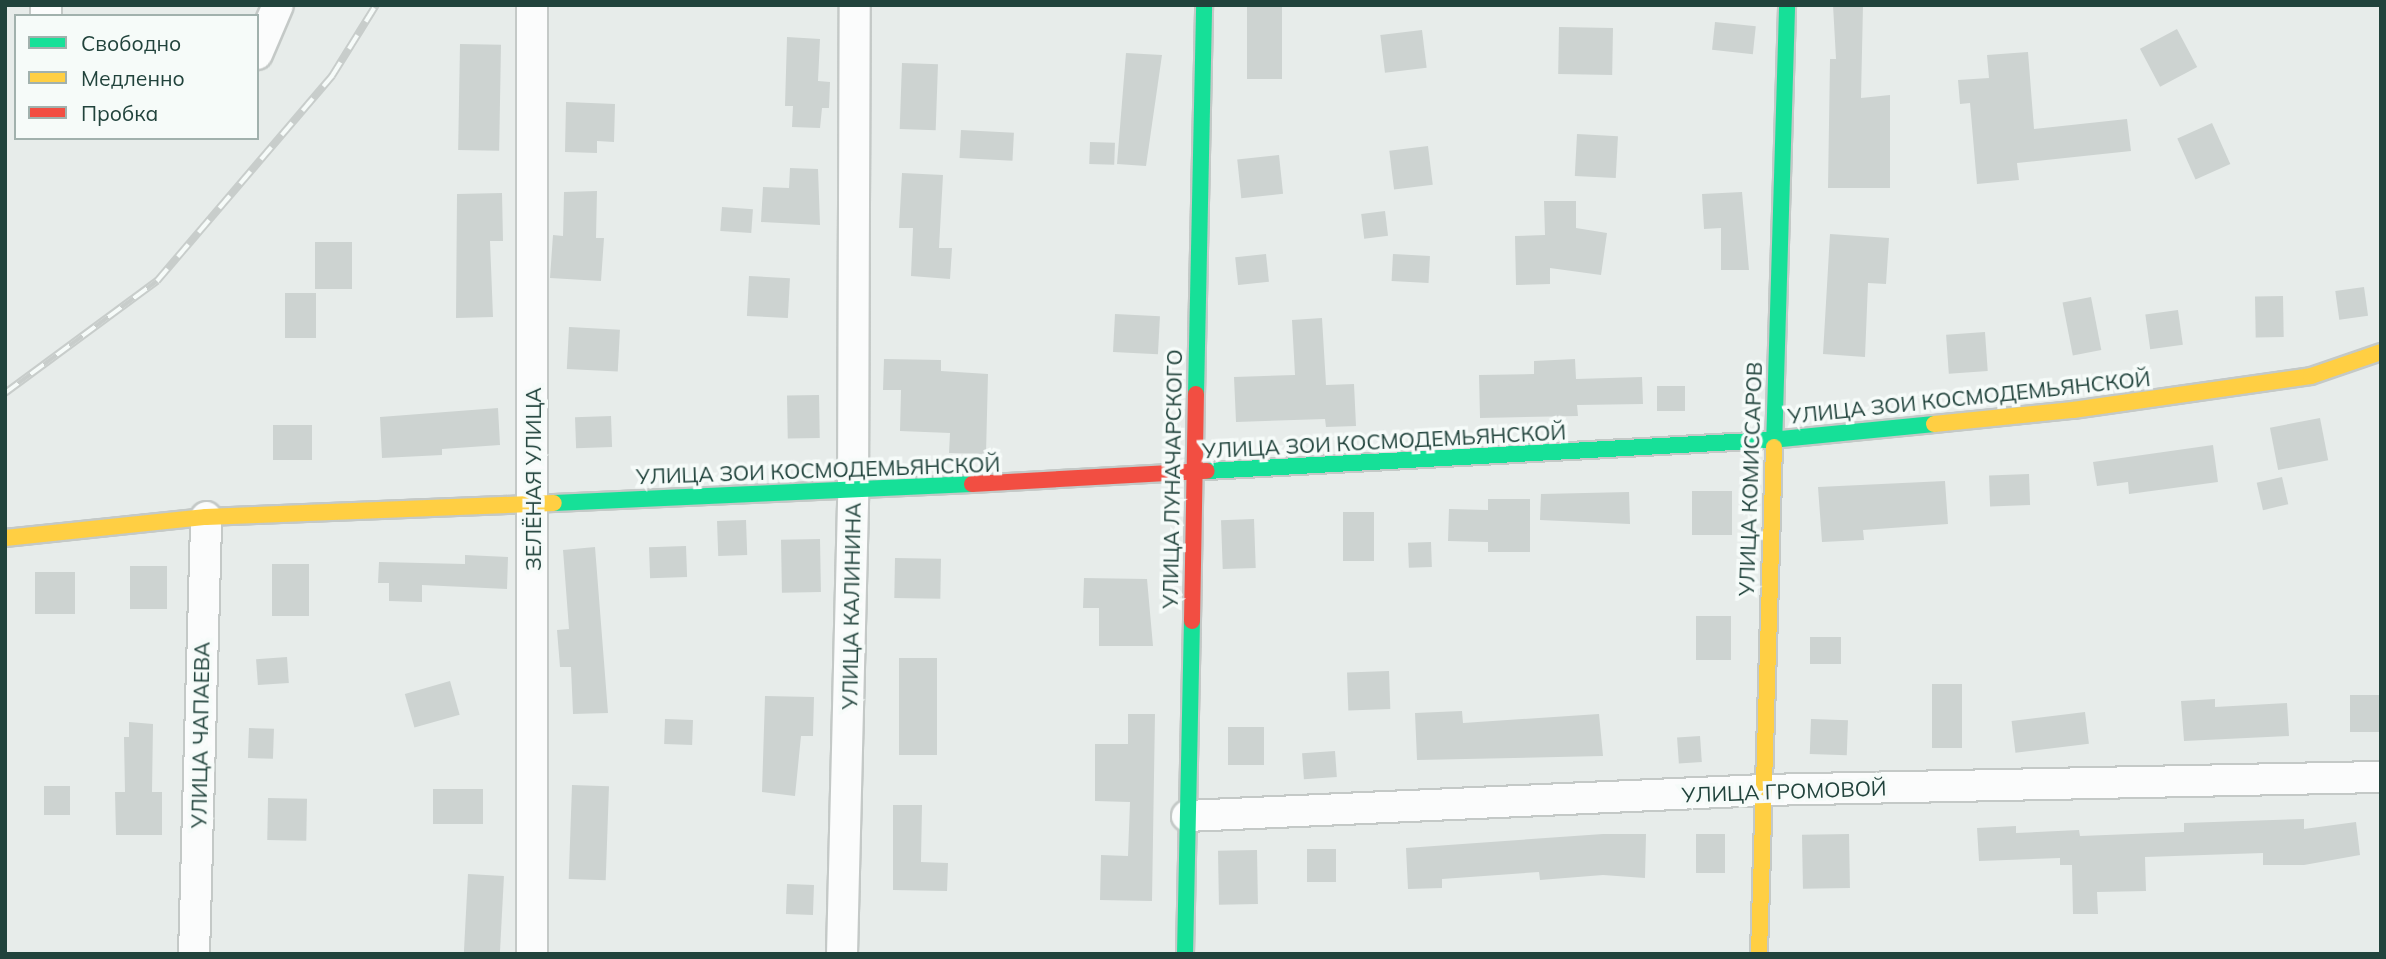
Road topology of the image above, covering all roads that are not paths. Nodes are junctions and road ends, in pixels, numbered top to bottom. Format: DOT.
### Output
graph roads {
  1 [pos="278,5"];
  2 [pos="532,5"];
  3 [pos="855,5"];
  4 [pos="1204,5"];
  5 [pos="1787,5"];
  6 [pos="259,49"];
  7 [pos="2381,352"];
  8 [pos="1771,440"];
  9 [pos="1193,473"];
  10 [pos="853,491"];
  11 [pos="534,503"];
  12 [pos="205,517"];
  13 [pos="5,538"];
  14 [pos="2381,778"];
  15 [pos="1763,790"];
  16 [pos="1187,816"];
  17 [pos="194,954"];
  18 [pos="532,954"];
  19 [pos="842,954"];
  20 [pos="1185,954"];
  21 [pos="1759,954"];
  1 -- 6 [label="street"];
  2 -- 11 [label="street, ЗЕЛЁНАЯ УЛИЦА"];
  3 -- 10 [label="street, УЛИЦА КАЛИНИНА"];
  4 -- 9 [label="street, УЛИЦА ЛУНАЧАРСКОГО"];
  5 -- 8 [label="street, УЛИЦА КОМИССАРОВ"];
  7 -- 8 [label="street, УЛИЦА ЗОИ КОСМОДЕМЬЯНСКОЙ"];
  8 -- 9 [label="street, УЛИЦА ЗОИ КОСМОДЕМЬЯНСКОЙ"];
  8 -- 15 [label="street, УЛИЦА КОМИССАРОВ"];
  9 -- 10 [label="street, УЛИЦА ЗОИ КОСМОДЕМЬЯНСКОЙ"];
  9 -- 16 [label="street, УЛИЦА ЛУНАЧАРСКОГО"];
  10 -- 11 [label="street, УЛИЦА ЗОИ КОСМОДЕМЬЯНСКОЙ"];
  10 -- 19 [label="street, УЛИЦА КАЛИНИНА"];
  11 -- 12 [label="street, УЛИЦА ЗОИ КОСМОДЕМЬЯНСКОЙ"];
  11 -- 18 [label="street, ЗЕЛЁНАЯ УЛИЦА"];
  12 -- 13 [label="street, УЛИЦА ЗОИ КОСМОДЕМЬЯНСКОЙ"];
  12 -- 17 [label="street, УЛИЦА ЧАПАЕВА"];
  14 -- 15 [label="street, УЛИЦА ГРОМОВОЙ"];
  15 -- 16 [label="street, УЛИЦА ГРОМОВОЙ"];
  15 -- 21 [label="street, УЛИЦА КОМИССАРОВ"];
  16 -- 20 [label="street, УЛИЦА ЛУНАЧАРСКОГО"];
}
